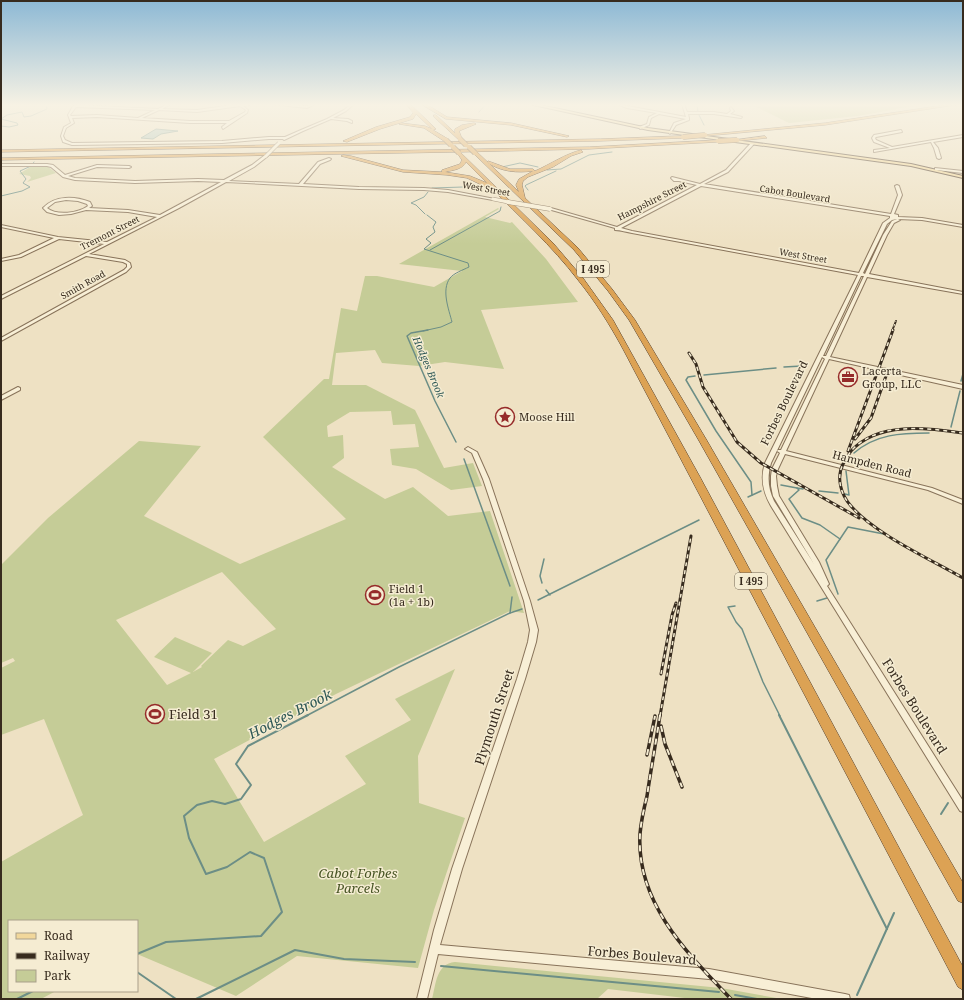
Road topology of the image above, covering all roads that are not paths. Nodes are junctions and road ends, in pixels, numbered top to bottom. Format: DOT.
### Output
graph roads {
  1 [pos="1,151"];
  2 [pos="13,151"];
  3 [pos="273,151"];
  4 [pos="372,151"];
  5 [pos="426,151"];
  6 [pos="456,151"];
  7 [pos="472,151"];
  8 [pos="526,151"];
  9 [pos="583,151"];
  10 [pos="746,151"];
  11 [pos="801,151"];
  12 [pos="937,151"];
  13 [pos="302,153"];
  14 [pos="459,153"];
  15 [pos="474,153"];
  16 [pos="939,158"];
  17 [pos="1,159"];
  18 [pos="329,159"];
  19 [pos="1,165"];
  20 [pos="129,167"];
  21 [pos="936,169"];
  22 [pos="963,172"];
  23 [pos="64,176"];
  24 [pos="963,177"];
  25 [pos="677,180"];
  26 [pos="226,181"];
  27 [pos="300,185"];
  28 [pos="700,186"];
  29 [pos="897,186"];
  30 [pos="525,200"];
  31 [pos="508,201"];
  32 [pos="86,209"];
  33 [pos="871,213"];
  34 [pos="160,216"];
  35 [pos="892,218"];
  36 [pos="912,219"];
  37 [pos="885,223"];
  38 [pos="1,226"];
  39 [pos="963,228"];
  40 [pos="616,229"];
  41 [pos="58,238"];
  42 [pos="109,243"];
  43 [pos="86,255"];
  44 [pos="1,260"];
  45 [pos="863,275"];
  46 [pos="963,293"];
  47 [pos="1,298"];
  48 [pos="1,340"];
  49 [pos="821,356"];
  50 [pos="828,358"];
  51 [pos="963,387"];
  52 [pos="18,389"];
  53 [pos="1,398"];
  54 [pos="468,449"];
  55 [pos="775,449"];
  56 [pos="783,451"];
  57 [pos="767,467"];
  58 [pos="775,469"];
  59 [pos="963,502"];
  60 [pos="833,598"];
  61 [pos="960,798"];
  62 [pos="963,808"];
  63 [pos="963,896"];
  64 [pos="434,949"];
  65 [pos="963,982"];
  66 [pos="422,999"];
  67 [pos="845,999"];
  1 -- 2 [label="highway"];
  3 -- 26 [label="street, Tremont Street, bridge"];
  4 -- 13 [label="highway"];
  5 -- 14 [label="highway"];
  6 -- 14 [label="highway, I 495, bridge"];
  7 -- 15 [label="highway, I 495, bridge"];
  8 -- 15 [label="highway"];
  9 -- 30 [label="highway"];
  10 -- 28 [label="street, Hampshire Street"];
  11 -- 24 [label="main road"];
  12 -- 16 [label="street"];
  13 -- 17 [label="highway"];
  13 -- 31 [label="highway"];
  14 -- 31 [label="highway, I 495"];
  15 -- 30 [label="highway, I 495"];
  18 -- 27 [label="street"];
  19 -- 23 [label="street, West Street"];
  20 -- 23 [label="street"];
  21 -- 22 [label="street"];
  23 -- 26 [label="street, West Street"];
  25 -- 28 [label="street, Cabot Boulevard"];
  26 -- 27 [label="street, West Street"];
  26 -- 34 [label="street, Tremont Street"];
  27 -- 40 [label="street, West Street, bridge"];
  28 -- 33 [label="street, Cabot Boulevard"];
  28 -- 35 [label="street, Cabot Boulevard"];
  28 -- 40 [label="street, Hampshire Street"];
  29 -- 35 [label="street"];
  30 -- 63 [label="highway, I 495"];
  31 -- 65 [label="highway, I 495"];
  32 -- 32 [label="street"];
  32 -- 34 [label="street"];
  33 -- 35 [label="street, Cabot Boulevard"];
  33 -- 37 [label="street"];
  34 -- 42 [label="street, Tremont Street"];
  35 -- 36 [label="street, Forbes Boulevard"];
  35 -- 36 [label="street, Cabot Boulevard"];
  35 -- 36 [label="street"];
  35 -- 37 [label="street, Forbes Boulevard"];
  35 -- 45 [label="street, Forbes Boulevard"];
  36 -- 39 [label="street, Forbes Boulevard"];
  37 -- 45 [label="street, Forbes Boulevard"];
  38 -- 41 [label="street"];
  40 -- 45 [label="street, West Street"];
  41 -- 42 [label="street"];
  41 -- 44 [label="street"];
  42 -- 43 [label="street, Tremont Street"];
  43 -- 47 [label="street, Tremont Street"];
  43 -- 48 [label="street, Smith Road"];
  45 -- 46 [label="street, West Street"];
  45 -- 49 [label="street, Forbes Boulevard"];
  45 -- 50 [label="street, Forbes Boulevard"];
  49 -- 50 [label="street"];
  49 -- 55 [label="street, Forbes Boulevard"];
  50 -- 51 [label="street"];
  50 -- 56 [label="street, Forbes Boulevard"];
  52 -- 53 [label="street"];
  54 -- 64 [label="street, Plymouth Street"];
  55 -- 56 [label="street, Hampden Road"];
  55 -- 57 [label="street, Forbes Boulevard"];
  56 -- 58 [label="street, Forbes Boulevard"];
  56 -- 59 [label="street, Hampden Road"];
  57 -- 58 [label="street"];
  57 -- 60 [label="street, Forbes Boulevard"];
  58 -- 60 [label="street, Forbes Boulevard"];
  60 -- 61 [label="street, Forbes Boulevard"];
  61 -- 62 [label="street, Forbes Boulevard"];
  64 -- 66 [label="street, Plymouth Street"];
  64 -- 67 [label="street, Forbes Boulevard"];
}
